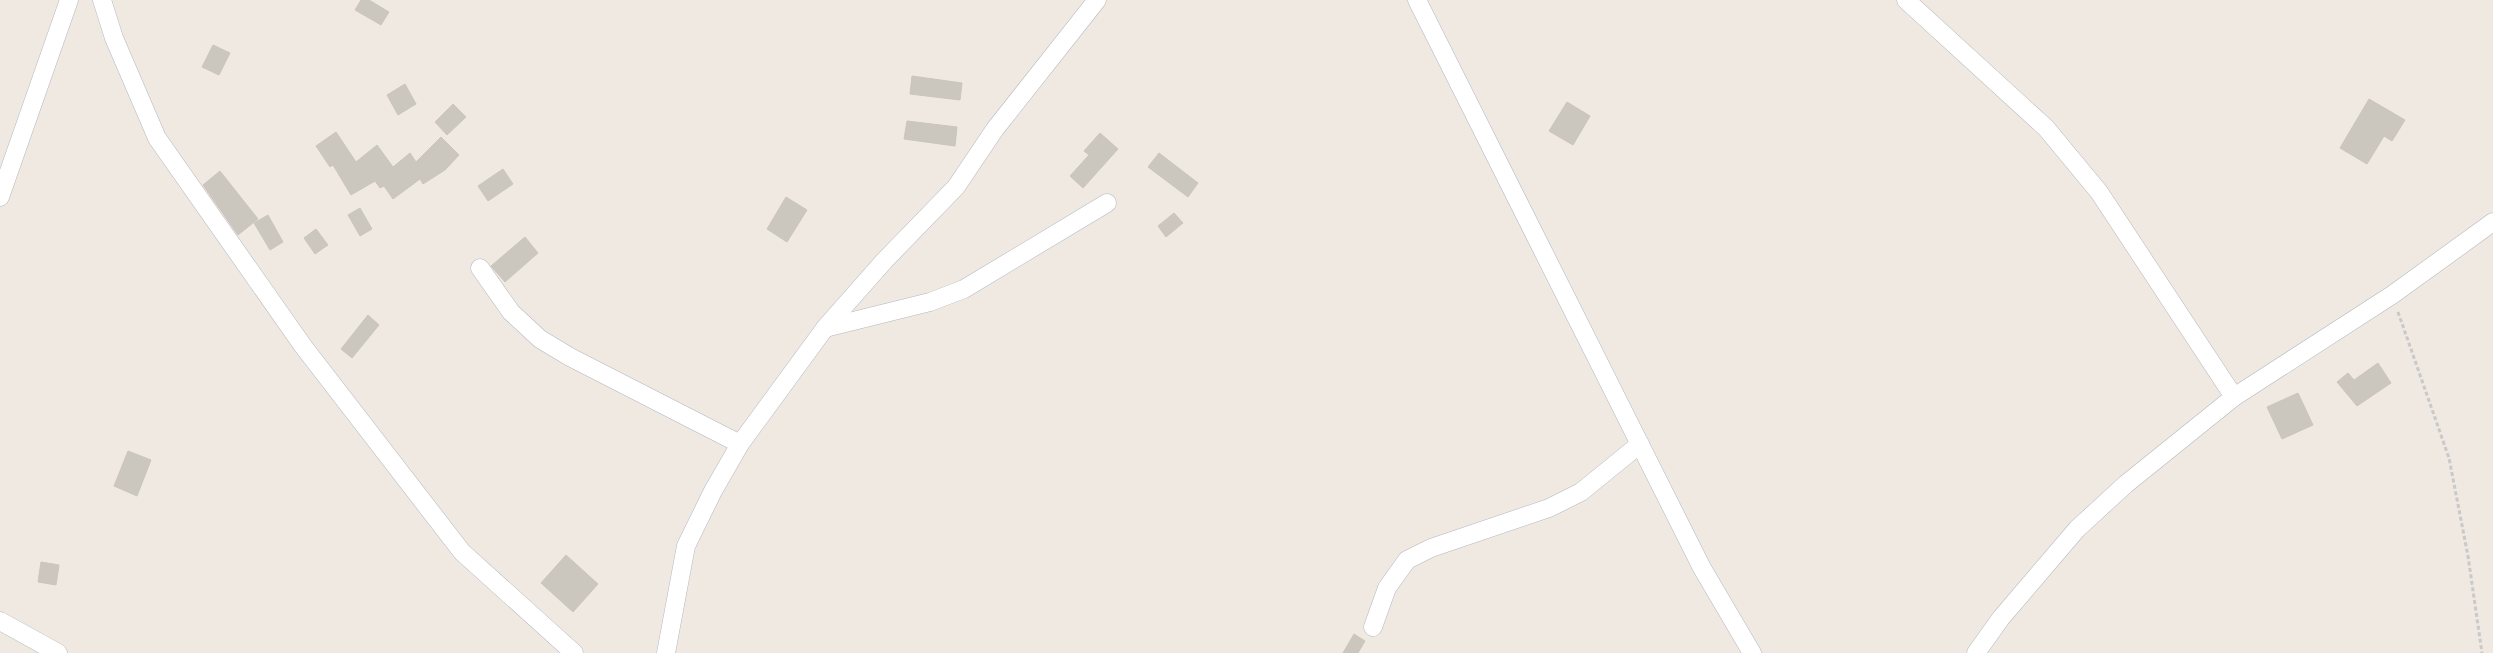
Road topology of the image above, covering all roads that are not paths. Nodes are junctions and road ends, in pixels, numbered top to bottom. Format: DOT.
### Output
graph roads {
  1 [pos="69,0"];
  2 [pos="102,0"];
  3 [pos="1097,0"];
  4 [pos="1416,0"];
  5 [pos="1906,0"];
  6 [pos="0,197"];
  7 [pos="1107,202"];
  8 [pos="2493,222"];
  9 [pos="480,268"];
  10 [pos="825,328"];
  11 [pos="2234,397"];
  12 [pos="740,444"];
  13 [pos="1640,444"];
  14 [pos="0,621"];
  15 [pos="1373,627"];
  16 [pos="58,653"];
  17 [pos="574,653"];
  18 [pos="666,653"];
  19 [pos="1752,653"];
  20 [pos="1976,653"];
  1 -- 6 [label="street"];
  2 -- 17 [label="street"];
  3 -- 10 [label="street"];
  4 -- 13 [label="street"];
  5 -- 11 [label="street"];
  7 -- 10 [label="street"];
  8 -- 11 [label="street"];
  9 -- 12 [label="street"];
  10 -- 12 [label="street"];
  11 -- 20 [label="street"];
  12 -- 18 [label="street"];
  13 -- 15 [label="street"];
  13 -- 19 [label="street"];
  14 -- 16 [label="street"];
}
